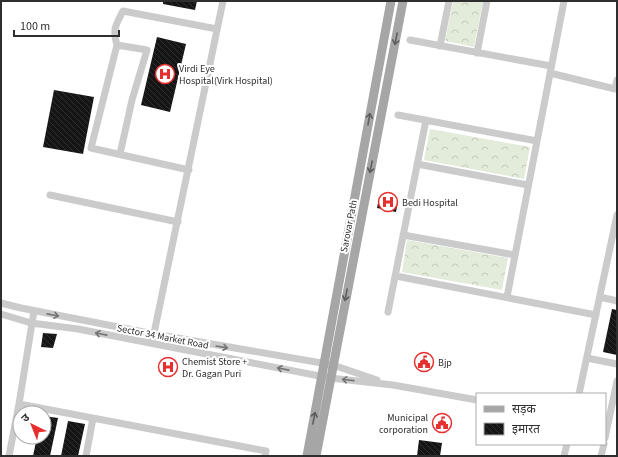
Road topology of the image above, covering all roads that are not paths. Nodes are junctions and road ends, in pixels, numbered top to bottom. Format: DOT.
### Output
graph roads {
  1 [pos="223,1"];
  2 [pos="390,1"];
  3 [pos="403,1"];
  4 [pos="449,1"];
  5 [pos="487,1"];
  6 [pos="564,1"];
  7 [pos="217,29"];
  8 [pos="410,40"];
  9 [pos="117,45"];
  10 [pos="440,46"];
  11 [pos="477,52"];
  12 [pos="551,70"];
  13 [pos="617,80"];
  14 [pos="398,115"];
  15 [pos="426,120"];
  16 [pos="537,142"];
  17 [pos="120,154"];
  18 [pos="417,164"];
  19 [pos="189,170"];
  20 [pos="528,185"];
  21 [pos="50,195"];
  22 [pos="617,215"];
  23 [pos="178,222"];
  24 [pos="403,235"];
  25 [pos="515,255"];
  26 [pos="396,276"];
  27 [pos="507,297"];
  28 [pos="600,297"];
  29 [pos="617,301"];
  30 [pos="1,303"];
  31 [pos="34,311"];
  32 [pos="388,312"];
  33 [pos="1,314"];
  34 [pos="596,315"];
  35 [pos="31,323"];
  36 [pos="154,334"];
  37 [pos="152,344"];
  38 [pos="587,358"];
  39 [pos="617,364"];
  40 [pos="328,365"];
  41 [pos="326,377"];
  42 [pos="617,381"];
  43 [pos="393,385"];
  44 [pos="579,393"];
  45 [pos="476,400"];
  46 [pos="19,404"];
  47 [pos="613,417"];
  48 [pos="93,418"];
  49 [pos="606,435"];
  50 [pos="567,445"];
  51 [pos="604,445"];
  52 [pos="9,456"];
  53 [pos="86,456"];
  54 [pos="265,456"];
  55 [pos="307,456"];
  56 [pos="316,456"];
  57 [pos="564,456"];
  58 [pos="601,456"];
  1 -- 7 [label="street"];
  40 -- 2 [label="main road, Sarovar Path, one-way"];
  3 -- 40 [label="main road, Sarovar Path, one-way"];
  4 -- 10 [label="street"];
  5 -- 11 [label="street"];
  6 -- 12 [label="street"];
  7 -- 9 [label="street"];
  7 -- 19 [label="street"];
  8 -- 10 [label="street"];
  9 -- 17 [label="street"];
  9 -- 17 [label="street"];
  10 -- 11 [label="street"];
  11 -- 12 [label="street"];
  12 -- 13 [label="street"];
  12 -- 16 [label="street"];
  14 -- 15 [label="street"];
  15 -- 16 [label="street"];
  15 -- 18 [label="street"];
  16 -- 20 [label="street"];
  17 -- 19 [label="street"];
  18 -- 20 [label="street"];
  18 -- 24 [label="street"];
  19 -- 23 [label="street"];
  20 -- 25 [label="street"];
  21 -- 23 [label="street"];
  22 -- 28 [label="street"];
  23 -- 36 [label="street"];
  24 -- 25 [label="street"];
  24 -- 26 [label="street"];
  25 -- 27 [label="street"];
  26 -- 27 [label="street"];
  26 -- 32 [label="street"];
  27 -- 34 [label="street"];
  28 -- 29 [label="street"];
  28 -- 34 [label="street"];
  30 -- 31 [label="street"];
  31 -- 35 [label="street"];
  31 -- 36 [label="street, one-way"];
  33 -- 35 [label="street, Sector 34 Market Road"];
  34 -- 38 [label="street"];
  37 -- 35 [label="street, Sector 34 Market Road, one-way"];
  35 -- 46 [label="street"];
  36 -- 37 [label="street"];
  36 -- 40 [label="street, one-way"];
  41 -- 37 [label="street, Sector 34 Market Road, one-way"];
  38 -- 39 [label="street"];
  38 -- 44 [label="street"];
  40 -- 41 [label="main road, Sarovar Path"];
  40 -- 43 [label="street"];
  43 -- 41 [label="street, Sector 34 Market Road, one-way"];
  55 -- 41 [label="main road, Sarovar Path, one-way"];
  41 -- 56 [label="main road, Sarovar Path"];
  42 -- 47 [label="street"];
  43 -- 45 [label="street"];
  46 -- 48 [label="street"];
  46 -- 52 [label="street"];
  47 -- 49 [label="street"];
  48 -- 53 [label="street"];
  48 -- 54 [label="street"];
  50 -- 57 [label="street"];
  51 -- 58 [label="street"];
}
